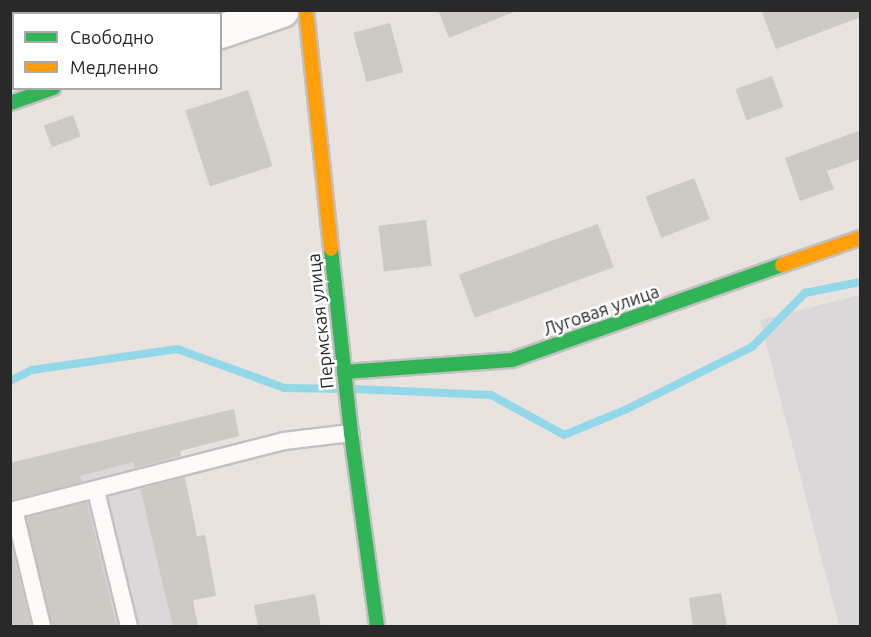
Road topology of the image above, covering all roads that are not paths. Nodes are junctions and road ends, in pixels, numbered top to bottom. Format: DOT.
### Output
graph roads {
  1 [pos="282,10"];
  2 [pos="306,10"];
  3 [pos="222,30"];
  4 [pos="47,90"];
  5 [pos="10,103"];
  6 [pos="861,238"];
  7 [pos="344,372"];
  8 [pos="351,433"];
  9 [pos="96,491"];
  10 [pos="12,510"];
  11 [pos="42,627"];
  12 [pos="129,627"];
  13 [pos="377,627"];
  1 -- 3 [label="street"];
  2 -- 7 [label="street, Пермская улица"];
  4 -- 5 [label="street"];
  6 -- 7 [label="street, Луговая улица"];
  7 -- 8 [label="street, Пермская улица"];
  8 -- 9 [label="lane"];
  8 -- 13 [label="street, Пермская улица"];
  9 -- 10 [label="lane"];
  9 -- 12 [label="lane"];
  10 -- 11 [label="lane"];
}
